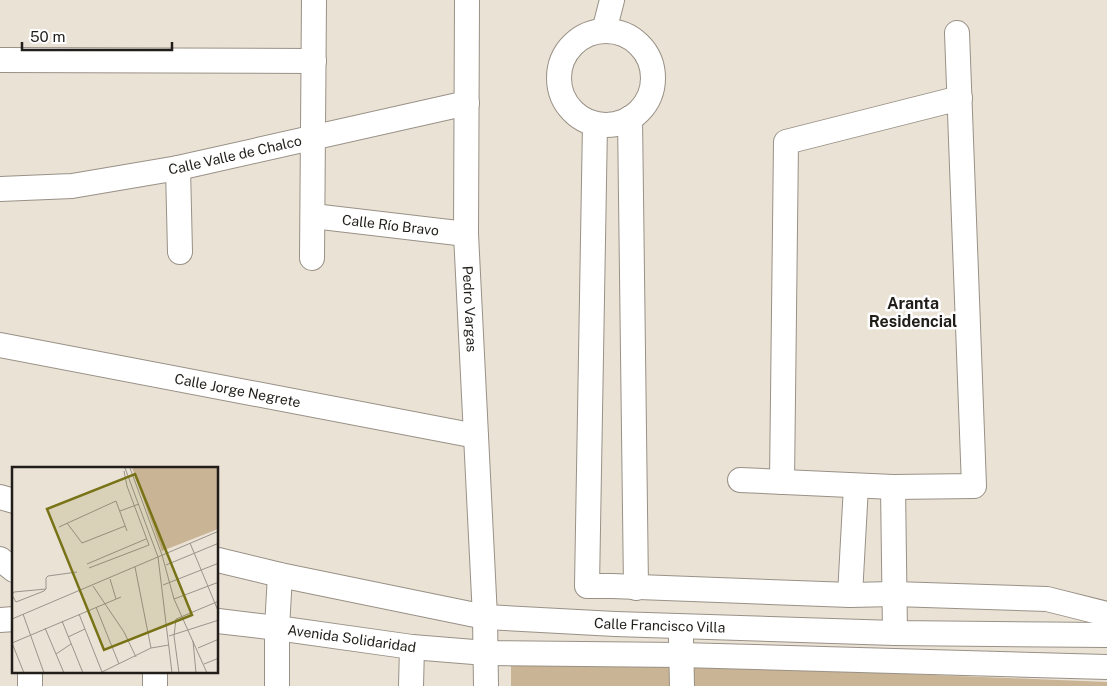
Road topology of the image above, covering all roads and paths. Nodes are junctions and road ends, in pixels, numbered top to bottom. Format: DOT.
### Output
graph roads {
  1 [pos="314,0"];
  2 [pos="467,0"];
  3 [pos="612,0"];
  4 [pos="604,31"];
  5 [pos="957,33"];
  6 [pos="0,60"];
  7 [pos="314,61"];
  8 [pos="960,98"];
  9 [pos="467,103"];
  10 [pos="630,118"];
  11 [pos="595,124"];
  12 [pos="314,137"];
  13 [pos="178,168"];
  14 [pos="0,189"];
  15 [pos="313,216"];
  16 [pos="466,234"];
  17 [pos="180,252"];
  18 [pos="312,258"];
  19 [pos="0,345"];
  20 [pos="476,436"];
  21 [pos="740,480"];
  22 [pos="782,482"];
  23 [pos="856,486"];
  24 [pos="893,487"];
  25 [pos="0,559"];
  26 [pos="219,560"];
  27 [pos="12,568"];
  28 [pos="280,575"];
  29 [pos="612,586"];
  30 [pos="636,588"];
  31 [pos="850,594"];
  32 [pos="894,594"];
  33 [pos="1107,614"];
  34 [pos="485,617"];
  35 [pos="219,621"];
  36 [pos="615,624"];
  37 [pos="681,625"];
  38 [pos="277,628"];
  39 [pos="895,633"];
  40 [pos="1107,635"];
  41 [pos="412,647"];
  42 [pos="486,652"];
  43 [pos="681,655"];
  44 [pos="1107,667"];
  45 [pos="277,686"];
  46 [pos="411,686"];
  47 [pos="486,686"];
  48 [pos="682,686"];
  1 -- 7 [label="street"];
  2 -- 9 [label="street, Pedro Vargas"];
  3 -- 4 [label="street"];
  4 -- 10 [label="street"];
  4 -- 11 [label="street"];
  5 -- 8 [label="street"];
  6 -- 7 [label="street"];
  7 -- 12 [label="street"];
  8 -- 22 [label="street"];
  8 -- 24 [label="street"];
  9 -- 12 [label="street, Calle Valle de Chalco"];
  9 -- 16 [label="street, Pedro Vargas"];
  10 -- 11 [label="street"];
  10 -- 30 [label="street"];
  11 -- 29 [label="street"];
  12 -- 13 [label="street, Calle Valle de Chalco"];
  12 -- 15 [label="street"];
  13 -- 14 [label="street, Calle Valle de Chalco"];
  13 -- 17 [label="street"];
  15 -- 16 [label="street, Calle Río Bravo"];
  15 -- 18 [label="street"];
  16 -- 20 [label="street, Pedro Vargas"];
  19 -- 20 [label="street, Calle Jorge Negrete"];
  20 -- 34 [label="street, Pedro Vargas"];
  21 -- 22 [label="street"];
  22 -- 23 [label="street"];
  23 -- 24 [label="street"];
  23 -- 31 [label="street"];
  24 -- 32 [label="street"];
  25 -- 27 [label="street"];
  26 -- 28 [label="street, Calle Francisco Villa"];
  28 -- 34 [label="street, Calle Francisco Villa"];
  28 -- 38 [label="street"];
  29 -- 30 [label="street"];
  29 -- 36 [label="street"];
  30 -- 31 [label="street"];
  31 -- 32 [label="street"];
  32 -- 33 [label="street"];
  32 -- 39 [label="street"];
  34 -- 36 [label="street, Calle Francisco Villa"];
  34 -- 42 [label="street, Pedro Vargas"];
  35 -- 38 [label="street, Avenida Solidaridad"];
  36 -- 37 [label="street, Calle Francisco Villa"];
  37 -- 39 [label="street, Calle Francisco Villa"];
  37 -- 43 [label="street"];
  38 -- 41 [label="street, Avenida Solidaridad"];
  38 -- 45 [label="street"];
  39 -- 40 [label="street, Calle Francisco Villa"];
  41 -- 42 [label="street, Avenida Solidaridad"];
  41 -- 46 [label="street"];
  42 -- 43 [label="street, Avenida Solidaridad"];
  42 -- 47 [label="street, Pedro Vargas"];
  43 -- 44 [label="street, Avenida Solidaridad"];
  43 -- 48 [label="street"];
}
